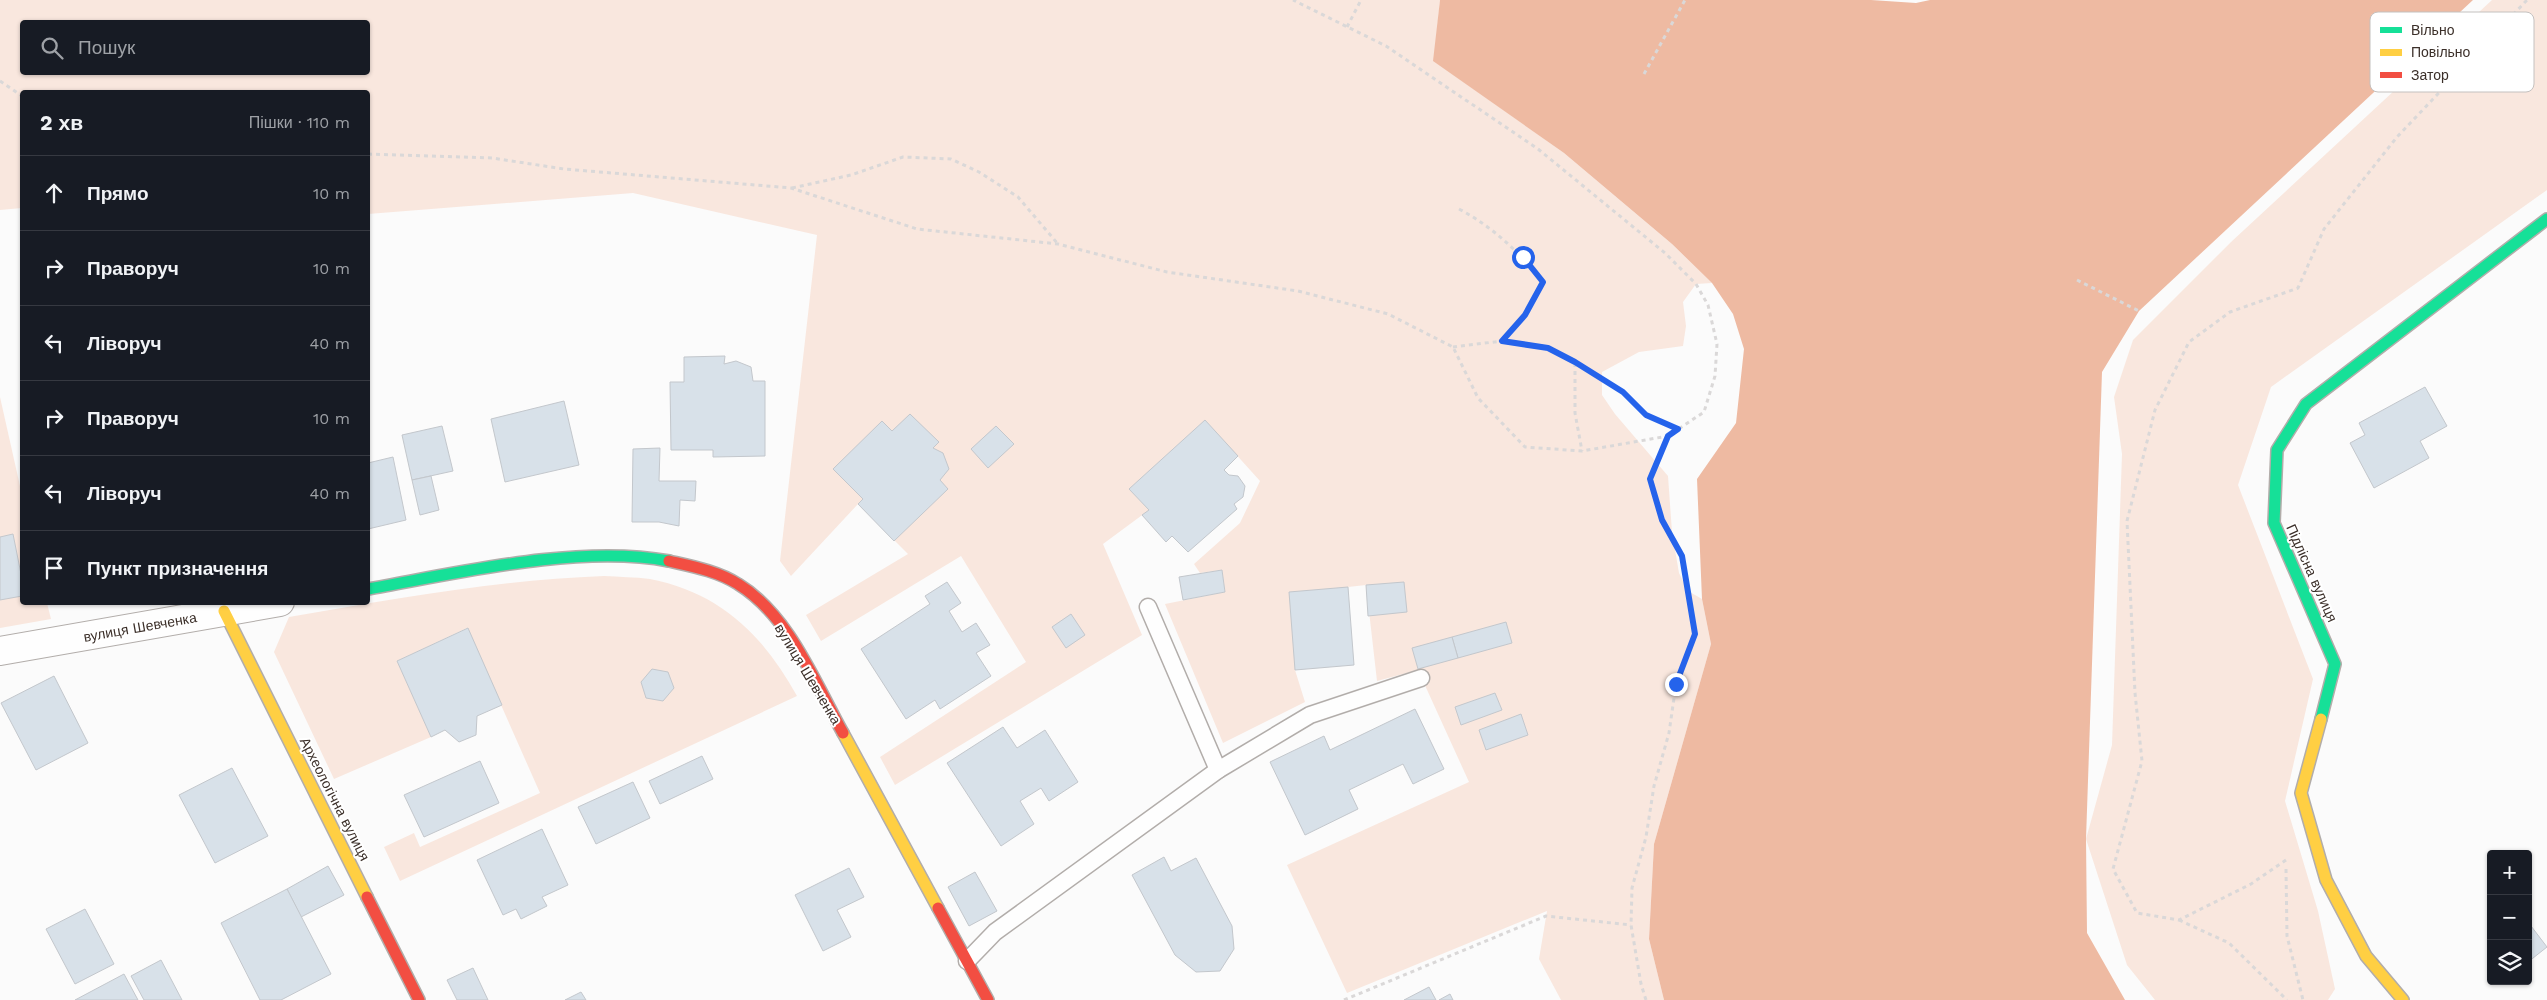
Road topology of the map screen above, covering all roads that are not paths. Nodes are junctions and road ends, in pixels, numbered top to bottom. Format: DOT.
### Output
graph roads {
  1 [pos="2547,219"];
  2 [pos="370,588"];
  3 [pos="263,605"];
  4 [pos="1148,607"];
  5 [pos="224,612"];
  6 [pos="0,650"];
  7 [pos="1422,678"];
  8 [pos="1218,770"];
  9 [pos="967,962"];
  10 [pos="419,1000"];
  11 [pos="988,1000"];
  12 [pos="2403,1000"];
  1 -- 12 [label="street, Підлісна вулиця"];
  2 -- 9 [label="street, вулиця Шевченка"];
  3 -- 5 [label="street, вулиця Шевченка"];
  4 -- 8 [label="lane"];
  5 -- 6 [label="street, вулиця Шевченка"];
  5 -- 10 [label="street, Археологічна вулиця"];
  7 -- 8 [label="lane"];
  8 -- 9 [label="lane"];
  9 -- 11 [label="street, вулиця Шевченка"];
}
